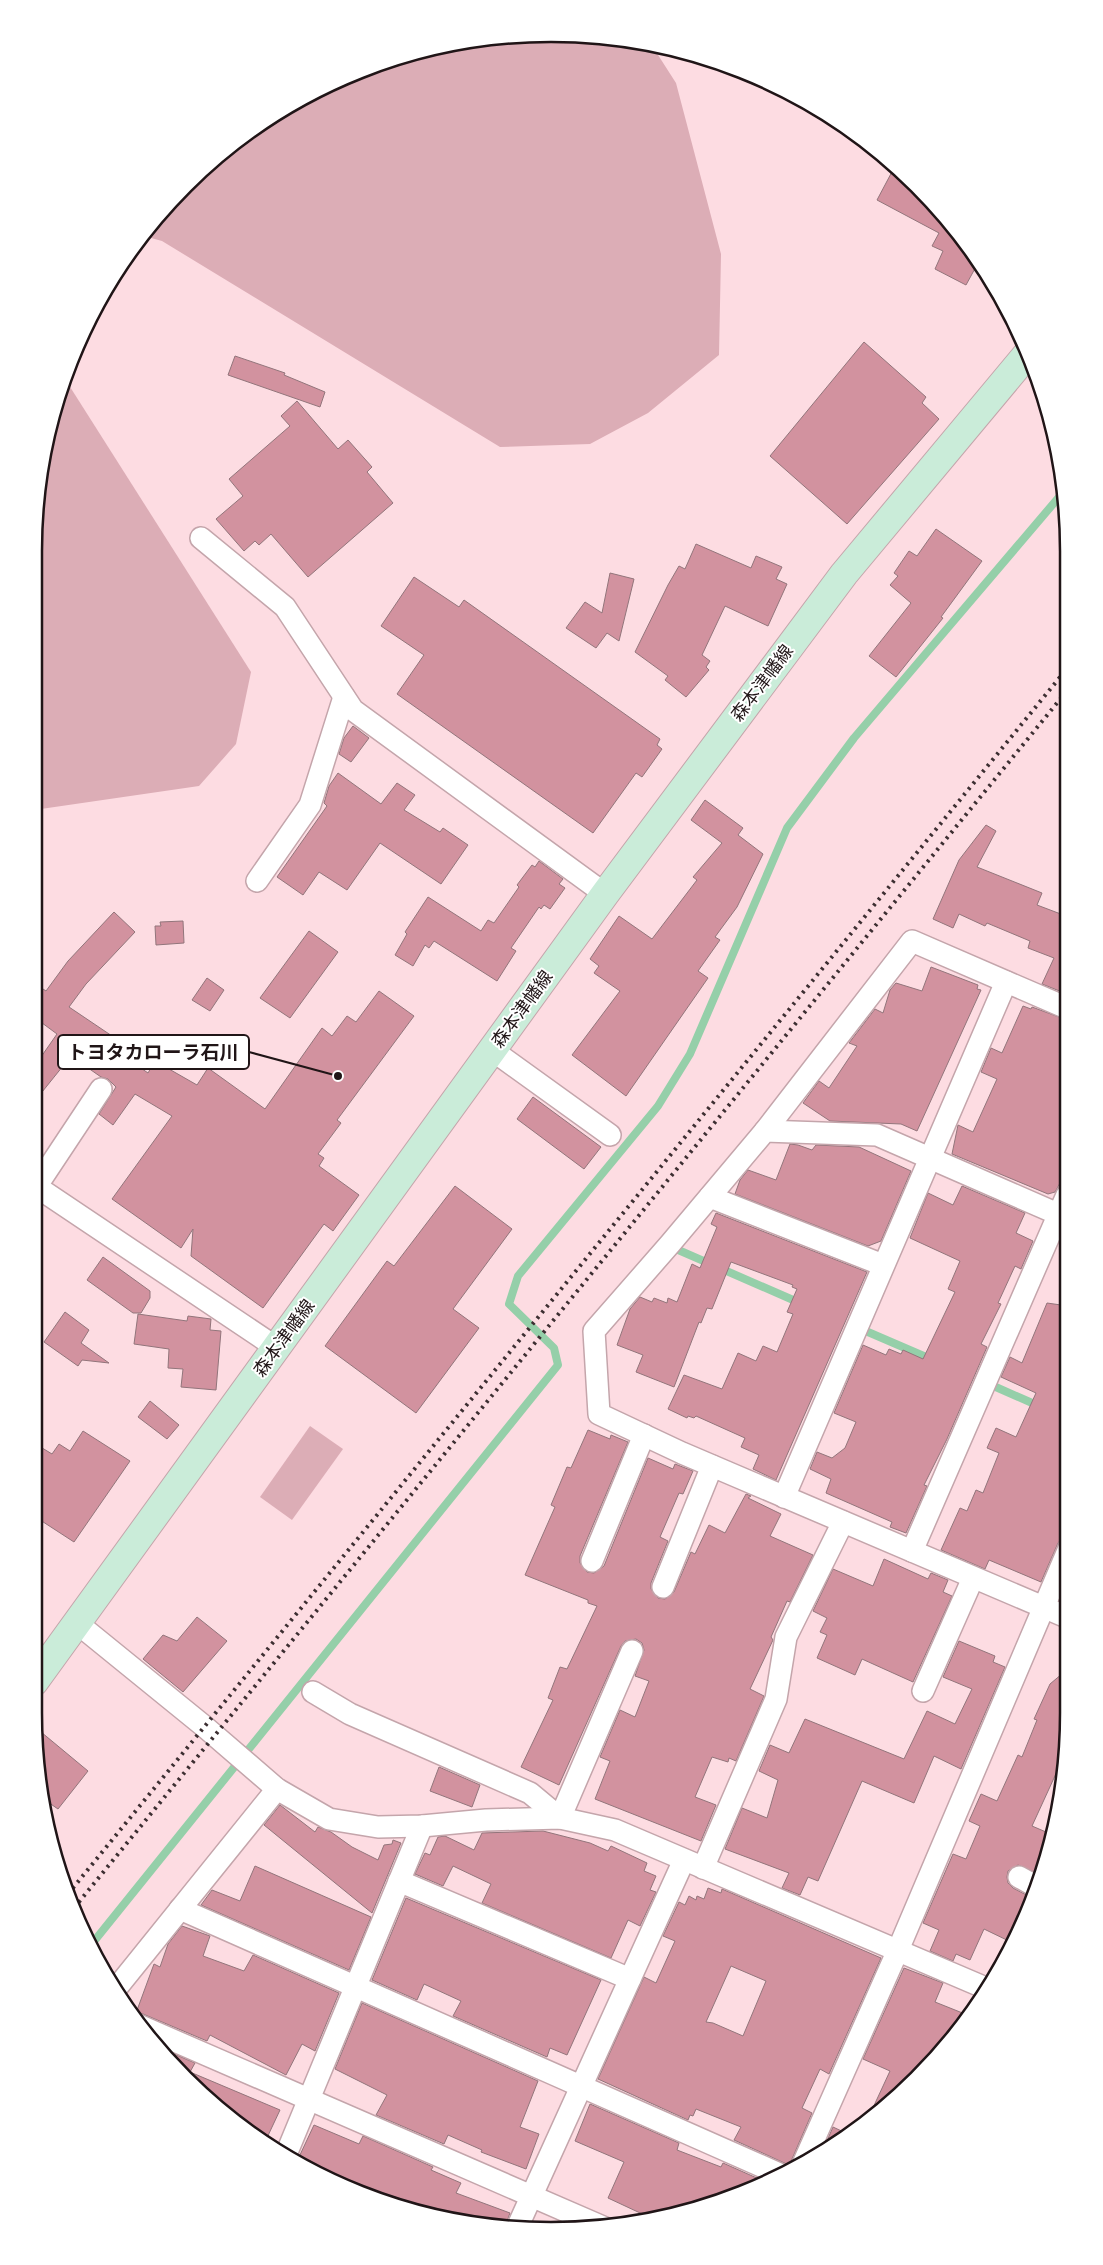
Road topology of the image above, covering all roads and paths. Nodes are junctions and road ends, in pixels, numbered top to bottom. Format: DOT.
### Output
graph roads {
  1 [pos="1023,359"];
  2 [pos="201,538"];
  3 [pos="344,697"];
  4 [pos="257,881"];
  5 [pos="606,894"];
  6 [pos="1006,982"];
  7 [pos="1060,1005"];
  8 [pos="492,1050"];
  9 [pos="101,1089"];
  10 [pos="765,1130"];
  11 [pos="610,1135"];
  12 [pos="929,1158"];
  13 [pos="42,1176"];
  14 [pos="42,1191"];
  15 [pos="710,1197"];
  16 [pos="1060,1215"];
  17 [pos="1060,1223"];
  18 [pos="883,1265"];
  19 [pos="277,1348"];
  20 [pos="644,1435"];
  21 [pos="712,1466"];
  22 [pos="784,1497"];
  23 [pos="844,1522"];
  24 [pos="912,1551"];
  25 [pos="592,1561"];
  26 [pos="1060,1570"];
  27 [pos="973,1578"];
  28 [pos="663,1586"];
  29 [pos="1044,1608"];
  30 [pos="1060,1614"];
  31 [pos="77,1623"];
  32 [pos="632,1651"];
  33 [pos="42,1671"];
  34 [pos="923,1691"];
  35 [pos="312,1692"];
  36 [pos="277,1789"];
  37 [pos="560,1818"];
  38 [pos="422,1826"];
  39 [pos="693,1864"];
  40 [pos="399,1881"];
  41 [pos="180,1910"];
  42 [pos="898,1950"];
  43 [pos="630,1979"];
  44 [pos="120,1983"];
  45 [pos="981,1986"];
  46 [pos="355,1987"];
  47 [pos="156,2033"];
  48 [pos="581,2086"];
  49 [pos="309,2099"];
  50 [pos="288,2149"];
  51 [pos="808,2153"];
  52 [pos="774,2171"];
  53 [pos="530,2196"];
  54 [pos="519,2221"];
  55 [pos="588,2221"];
  1 -- 5 [label="main road, 森本津幡線"];
  2 -- 3 [label="street"];
  3 -- 4 [label="street"];
  3 -- 5 [label="street"];
  5 -- 8 [label="main road, 森本津幡線"];
  6 -- 7 [label="street"];
  6 -- 10 [label="street"];
  6 -- 12 [label="street"];
  8 -- 11 [label="street"];
  8 -- 19 [label="main road, 森本津幡線"];
  9 -- 13 [label="street"];
  10 -- 12 [label="street"];
  10 -- 15 [label="street"];
  12 -- 16 [label="street"];
  12 -- 18 [label="street"];
  14 -- 19 [label="street"];
  15 -- 18 [label="street"];
  15 -- 20 [label="street"];
  17 -- 24 [label="street"];
  18 -- 22 [label="street"];
  19 -- 31 [label="main road, 森本津幡線"];
  20 -- 21 [label="street"];
  20 -- 25 [label="street"];
  21 -- 22 [label="street"];
  21 -- 28 [label="street"];
  22 -- 23 [label="street"];
  23 -- 24 [label="street"];
  23 -- 39 [label="street"];
  24 -- 27 [label="street"];
  26 -- 29 [label="street"];
  27 -- 29 [label="street"];
  27 -- 34 [label="street"];
  29 -- 30 [label="street"];
  29 -- 42 [label="street"];
  31 -- 33 [label="main road, 森本津幡線"];
  31 -- 36 [label="street"];
  32 -- 37 [label="street"];
  35 -- 37 [label="street"];
  36 -- 38 [label="street"];
  36 -- 41 [label="street"];
  37 -- 38 [label="street"];
  37 -- 39 [label="street"];
  38 -- 40 [label="street"];
  39 -- 42 [label="street"];
  39 -- 43 [label="street"];
  40 -- 43 [label="street"];
  40 -- 46 [label="street"];
  41 -- 44 [label="street"];
  41 -- 46 [label="street"];
  42 -- 45 [label="street"];
  42 -- 51 [label="street"];
  43 -- 48 [label="street"];
  46 -- 48 [label="street"];
  46 -- 49 [label="street"];
  47 -- 49 [label="street"];
  48 -- 52 [label="street"];
  48 -- 53 [label="street"];
  49 -- 50 [label="street"];
  49 -- 53 [label="street"];
  53 -- 54 [label="street"];
  53 -- 55 [label="street"];
}
